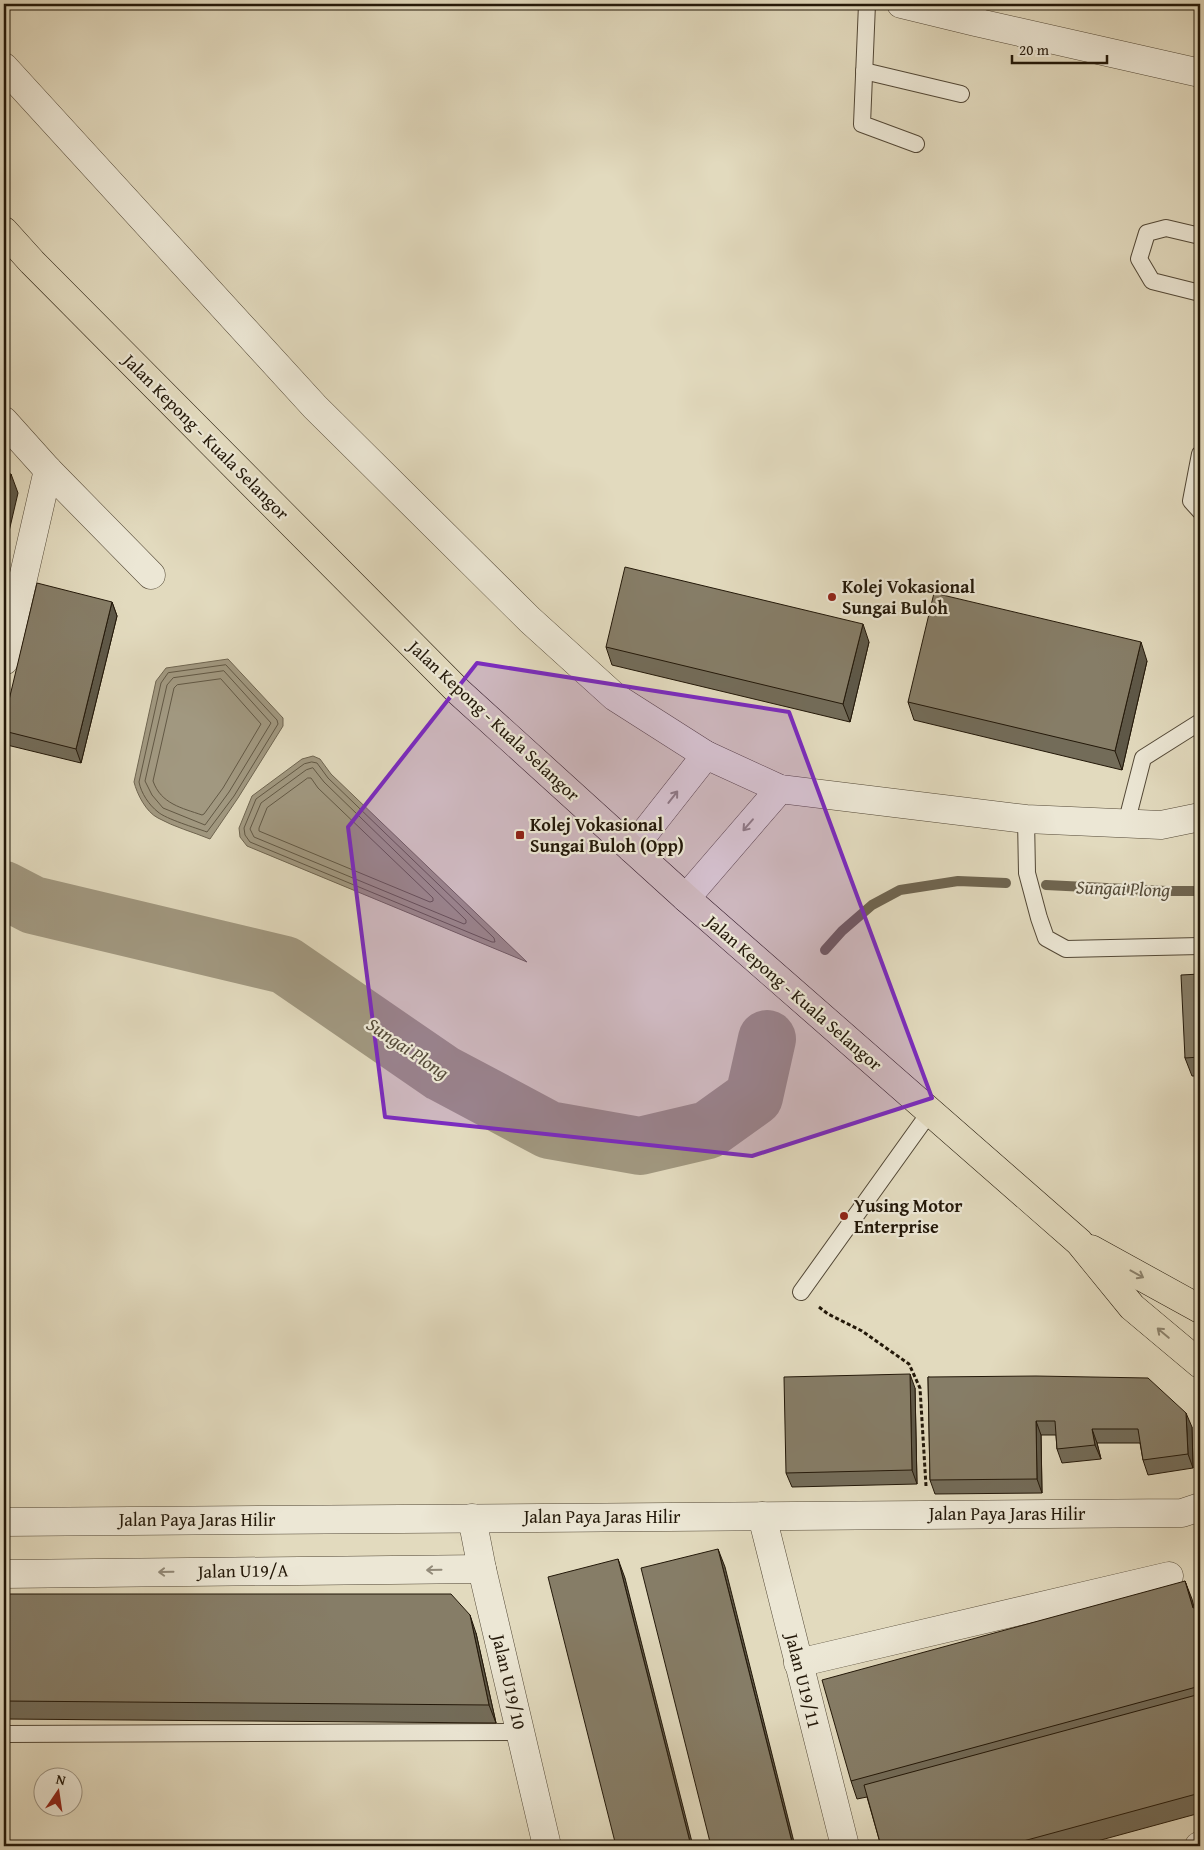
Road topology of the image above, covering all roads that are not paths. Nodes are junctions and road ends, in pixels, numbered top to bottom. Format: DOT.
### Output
graph roads {
  1 [pos="868,4"];
  2 [pos="901,4"];
  3 [pos="977,13"];
  4 [pos="4,67"];
  5 [pos="864,71"];
  6 [pos="1200,73"];
  7 [pos="961,94"];
  8 [pos="916,144"];
  9 [pos="4,231"];
  10 [pos="1200,236"];
  11 [pos="1200,293"];
  12 [pos="4,421"];
  13 [pos="1200,454"];
  14 [pos="48,470"];
  15 [pos="1200,511"];
  16 [pos="151,575"];
  17 [pos="4,662"];
  18 [pos="1200,722"];
  19 [pos="706,755"];
  20 [pos="780,788"];
  21 [pos="1200,817"];
  22 [pos="1026,819"];
  23 [pos="1126,824"];
  24 [pos="632,849"];
  25 [pos="686,898"];
  26 [pos="1200,946"];
  27 [pos="930,1112"];
  28 [pos="1079,1242"];
  29 [pos="801,1292"];
  30 [pos="1200,1309"];
  31 [pos="1200,1364"];
  32 [pos="1194,1506"];
  33 [pos="762,1516"];
  34 [pos="472,1518"];
  35 [pos="4,1522"];
  36 [pos="482,1569"];
  37 [pos="4,1574"];
  38 [pos="1169,1576"];
  39 [pos="798,1663"];
  40 [pos="520,1732"];
  41 [pos="4,1734"];
  42 [pos="547,1846"];
  43 [pos="845,1846"];
  1 -- 5 [label="lane"];
  2 -- 3 [label="street"];
  3 -- 6 [label="street"];
  4 -- 19 [label="street"];
  5 -- 7 [label="lane"];
  5 -- 8 [label="lane"];
  9 -- 24 [label="highway, Jalan Kepong - Kuala Selangor"];
  10 -- 11 [label="lane"];
  12 -- 14 [label="street"];
  13 -- 15 [label="lane"];
  14 -- 16 [label="street"];
  14 -- 17 [label="street"];
  18 -- 23 [label="lane"];
  19 -- 20 [label="street"];
  24 -- 19 [label="street, one-way"];
  20 -- 22 [label="street"];
  20 -- 25 [label="street, one-way"];
  21 -- 23 [label="street"];
  22 -- 23 [label="street"];
  22 -- 26 [label="lane"];
  24 -- 25 [label="highway, Jalan Kepong - Kuala Selangor"];
  25 -- 27 [label="highway, Jalan Kepong - Kuala Selangor"];
  27 -- 28 [label="highway, Jalan Kepong - Kuala Selangor"];
  27 -- 29 [label="lane"];
  28 -- 30 [label="highway, Jalan Kepong - Kuala Selangor, one-way"];
  31 -- 28 [label="highway, Jalan Kepong - Kuala Selangor, one-way"];
  32 -- 33 [label="street, Jalan Paya Jaras Hilir"];
  33 -- 34 [label="street, Jalan Paya Jaras Hilir"];
  33 -- 39 [label="street, Jalan U19/11"];
  34 -- 35 [label="street, Jalan Paya Jaras Hilir"];
  34 -- 36 [label="street, Jalan U19/10"];
  36 -- 37 [label="street, Jalan U19/A, one-way"];
  36 -- 40 [label="street, Jalan U19/10"];
  38 -- 39 [label="street"];
  39 -- 43 [label="street, Jalan U19/11"];
  40 -- 41 [label="lane"];
  40 -- 42 [label="street, Jalan U19/10"];
}
